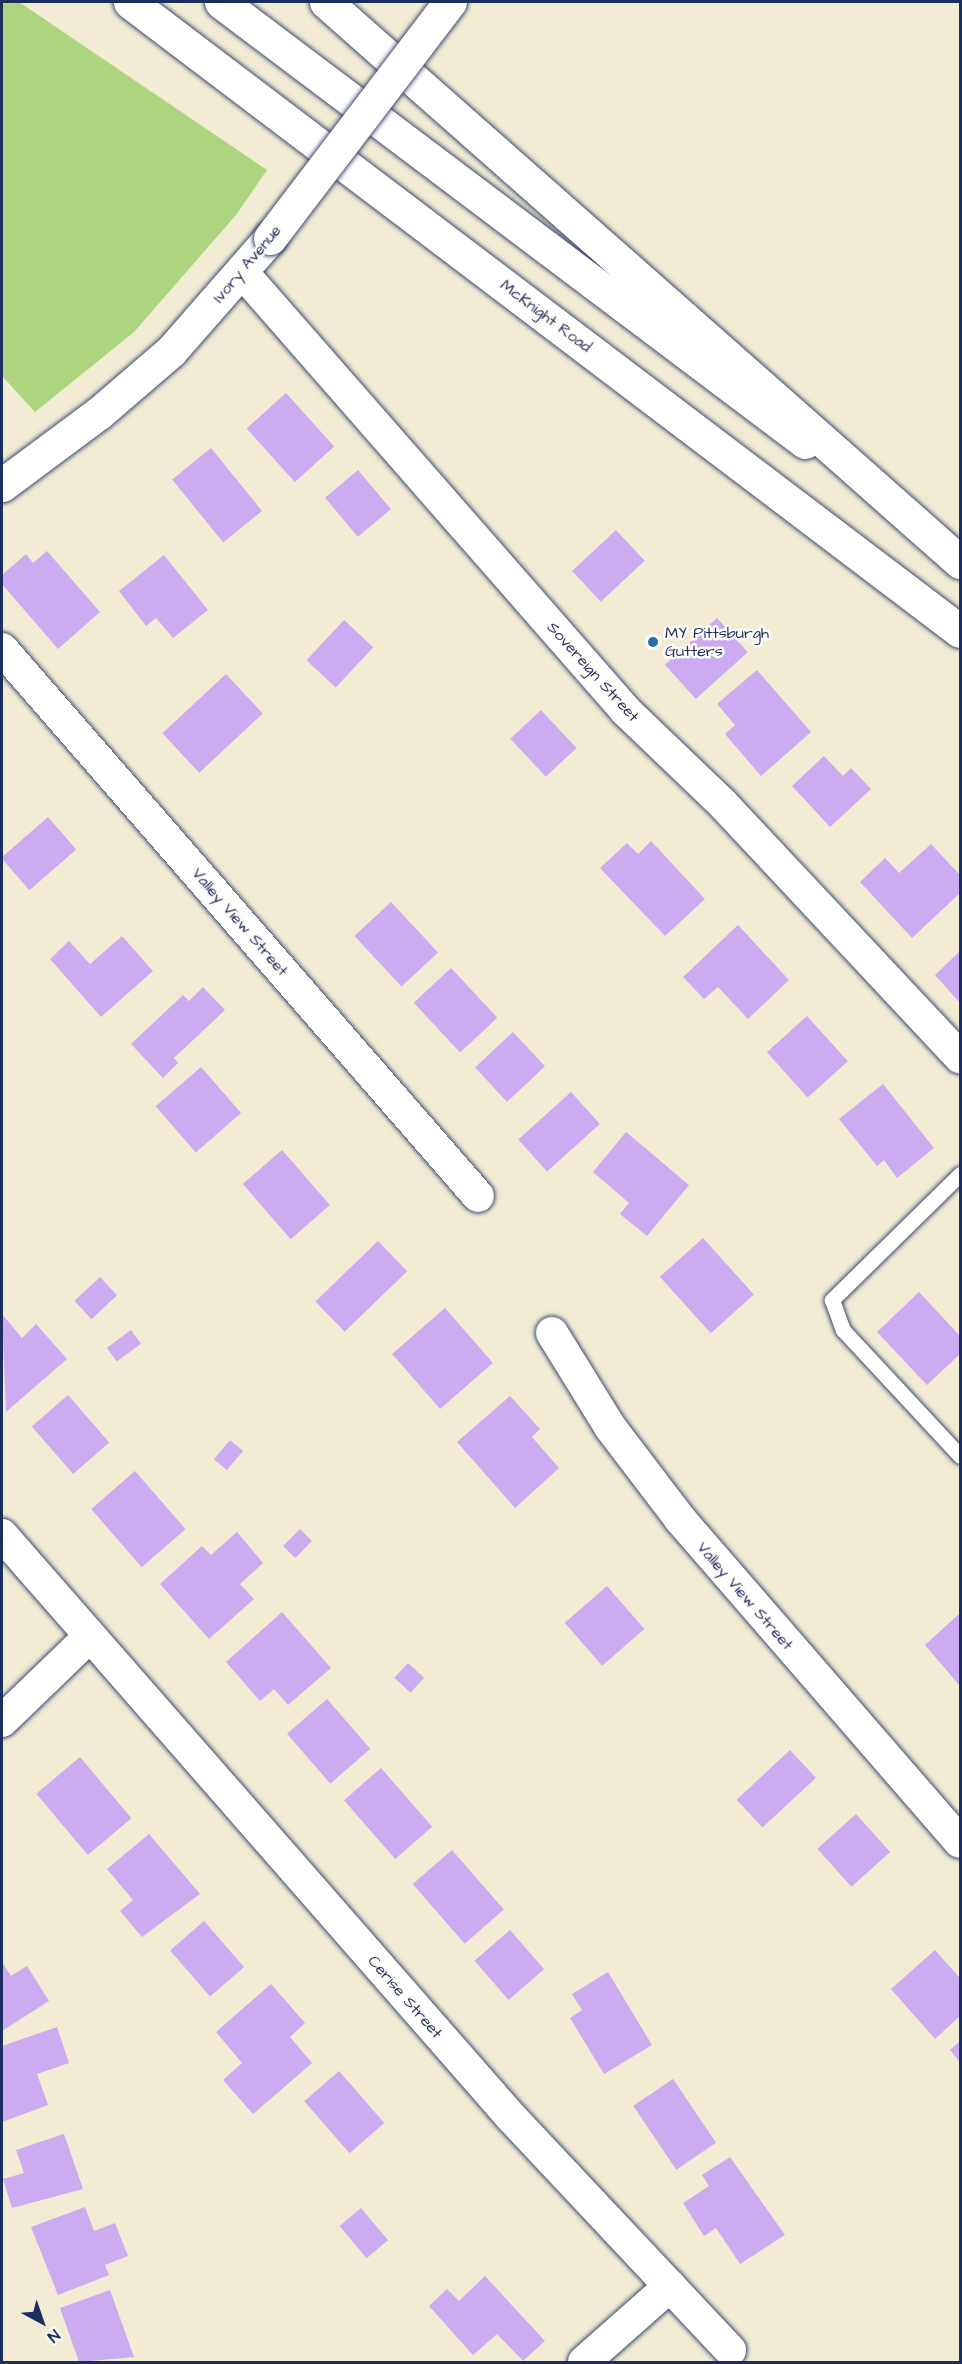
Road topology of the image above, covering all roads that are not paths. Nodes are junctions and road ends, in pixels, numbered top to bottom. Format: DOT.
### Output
graph roads {
  1 [pos="130,2"];
  2 [pos="221,2"];
  3 [pos="326,2"];
  4 [pos="450,2"];
  5 [pos="242,272"];
  6 [pos="2,485"];
  7 [pos="909,521"];
  8 [pos="960,562"];
  9 [pos="960,631"];
  10 [pos="2,649"];
  11 [pos="960,1057"];
  12 [pos="960,1174"];
  13 [pos="478,1196"];
  14 [pos="552,1333"];
  15 [pos="960,1456"];
  16 [pos="2,1535"];
  17 [pos="89,1637"];
  18 [pos="2,1721"];
  19 [pos="960,1842"];
  20 [pos="670,2286"];
  21 [pos="730,2350"];
  22 [pos="584,2362"];
  1 -- 9 [label="main road, McKnight Road"];
  2 -- 7 [label="main road"];
  3 -- 7 [label="main road"];
  4 -- 5 [label="main road, Ivory Avenue, bridge"];
  5 -- 6 [label="main road, Ivory Avenue"];
  5 -- 11 [label="street, Sovereign Street"];
  7 -- 8 [label="main road"];
  10 -- 13 [label="street, Valley View Street"];
  12 -- 15 [label="lane"];
  14 -- 19 [label="street, Valley View Street"];
  16 -- 17 [label="street, Cerise Street"];
  17 -- 18 [label="street"];
  17 -- 20 [label="street, Cerise Street"];
  20 -- 21 [label="street, Cerise Street"];
  20 -- 22 [label="street"];
}
